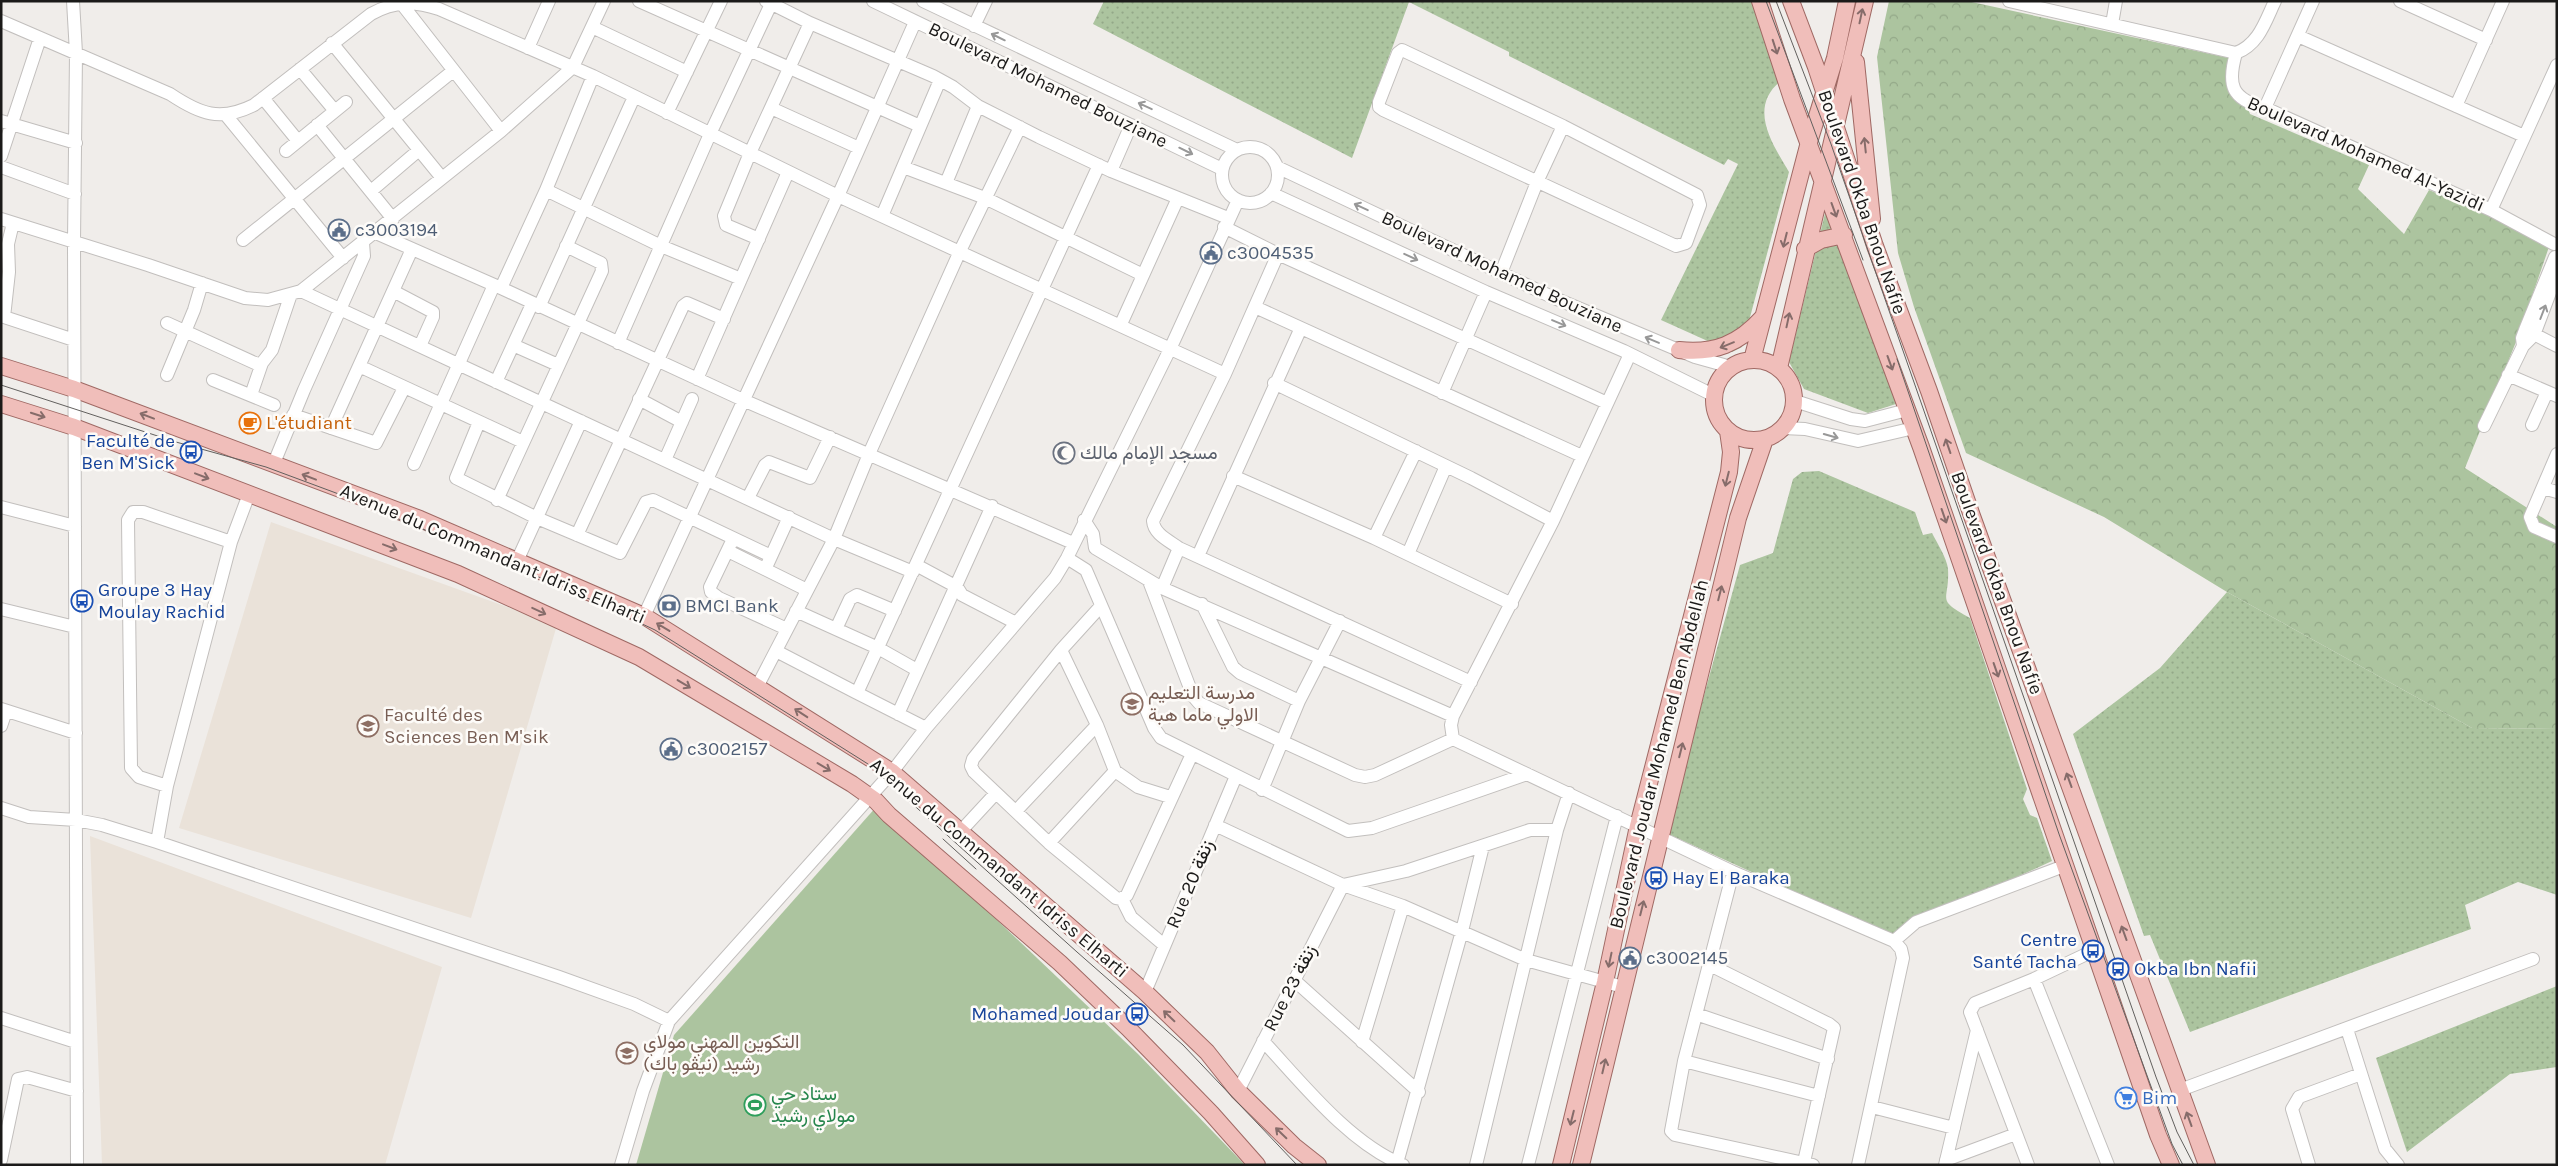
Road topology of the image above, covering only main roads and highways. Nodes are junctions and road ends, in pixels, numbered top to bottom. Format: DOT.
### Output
graph roads {
  1 [pos="1760,1"];
  2 [pos="1791,1"];
  3 [pos="1847,1"];
  4 [pos="1864,1"];
  5 [pos="1854,48"];
  6 [pos="1824,94"];
  7 [pos="1836,132"];
  8 [pos="1809,142"];
  9 [pos="1822,177"];
  10 [pos="1844,235"];
  11 [pos="1875,246"];
  12 [pos="1805,249"];
  13 [pos="1765,315"];
  14 [pos="1679,350"];
  15 [pos="1752,360"];
  16 [pos="1,366"];
  17 [pos="1778,368"];
  18 [pos="1,404"];
  19 [pos="1728,431"];
  20 [pos="1764,440"];
  21 [pos="2169,1163"];
  22 [pos="1257,1165"];
  23 [pos="1318,1165"];
  24 [pos="1561,1165"];
  25 [pos="1582,1165"];
  26 [pos="2207,1165"];
  1 -- 8 [label="main road, Boulevard Okba Bnou Nafie, one-way"];
  2 -- 6 [label="main road, Boulevard Okba Bnou Nafie"];
  3 -- 6 [label="main road"];
  5 -- 4 [label="main road, one-way"];
  5 -- 7 [label="main road"];
  11 -- 5 [label="main road, one-way"];
  6 -- 7 [label="main road, Boulevard Okba Bnou Nafie"];
  6 -- 8 [label="main road"];
  7 -- 9 [label="main road"];
  7 -- 11 [label="main road, Boulevard Okba Bnou Nafie"];
  8 -- 9 [label="main road, Boulevard Okba Bnou Nafie"];
  8 -- 13 [label="main road, one-way"];
  9 -- 10 [label="main road, Boulevard Okba Bnou Nafie, one-way"];
  9 -- 12 [label="main road"];
  10 -- 12 [label="main road"];
  10 -- 21 [label="main road, Boulevard Okba Bnou Nafie, one-way"];
  26 -- 11 [label="main road, Boulevard Okba Bnou Nafie, one-way"];
  17 -- 12 [label="main road, one-way"];
  13 -- 14 [label="main road, one-way"];
  13 -- 15 [label="main road"];
  15 -- 17 [label="main road"];
  15 -- 19 [label="main road"];
  23 -- 16 [label="main road, Avenue du Commandant Idriss Elharti, one-way"];
  17 -- 20 [label="main road"];
  18 -- 22 [label="main road, Avenue du Commandant Idriss Elharti, one-way"];
  19 -- 20 [label="main road"];
  19 -- 24 [label="main road, Boulevard Joudar Mohamed Ben Abdellah, one-way"];
  25 -- 20 [label="main road, Boulevard Joudar Mohamed Ben Abdellah, one-way"];
}
